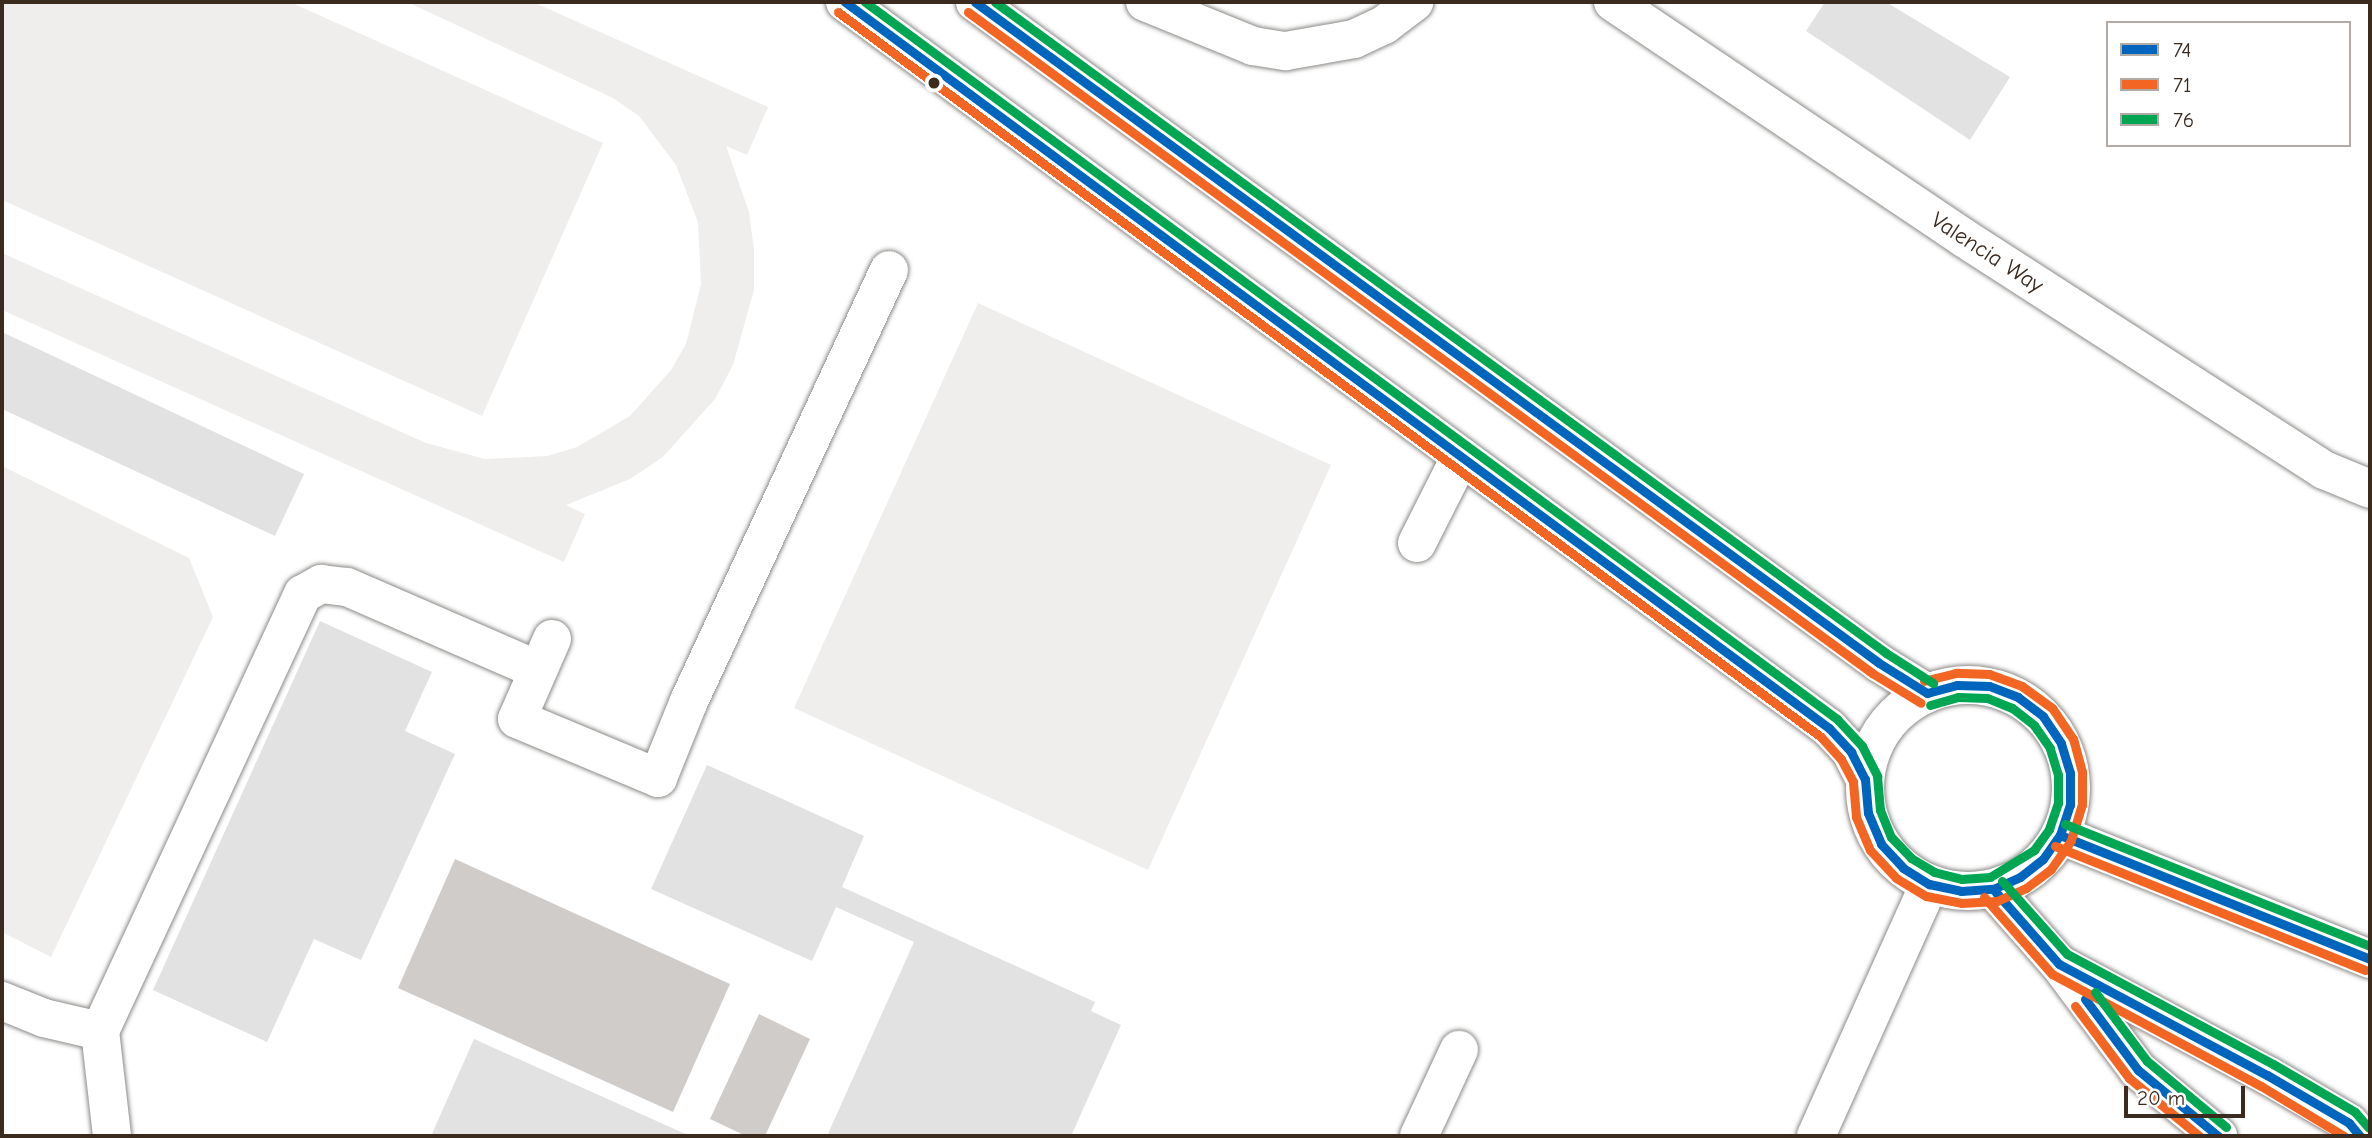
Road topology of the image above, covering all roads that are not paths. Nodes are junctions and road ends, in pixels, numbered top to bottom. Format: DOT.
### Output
graph roads {
  1 [pos="845,2"];
  2 [pos="975,2"];
  3 [pos="1145,2"];
  4 [pos="1414,2"];
  5 [pos="1613,2"];
  6 [pos="889,270"];
  7 [pos="1461,456"];
  8 [pos="2370,489"];
  9 [pos="1416,544"];
  10 [pos="1927,693"];
  11 [pos="1865,779"];
  12 [pos="2060,835"];
  13 [pos="1929,884"];
  14 [pos="1993,889"];
  15 [pos="2370,959"];
  16 [pos="2059,964"];
  17 [pos="2,1001"];
  18 [pos="100,1031"];
  19 [pos="1459,1050"];
  20 [pos="112,1136"];
  21 [pos="1419,1136"];
  22 [pos="1816,1136"];
  23 [pos="2218,1136"];
  24 [pos="2360,1136"];
  1 -- 7 [label="street"];
  2 -- 10 [label="street"];
  3 -- 4 [label="street"];
  5 -- 8 [label="street, Valencia Way"];
  6 -- 18 [label="street"];
  7 -- 9 [label="street"];
  7 -- 11 [label="street"];
  10 -- 11 [label="street"];
  10 -- 12 [label="street"];
  11 -- 13 [label="street"];
  12 -- 14 [label="street"];
  12 -- 15 [label="street"];
  13 -- 14 [label="street"];
  13 -- 22 [label="street"];
  14 -- 16 [label="street"];
  16 -- 23 [label="street"];
  16 -- 24 [label="street"];
  17 -- 18 [label="street"];
  18 -- 20 [label="street"];
  19 -- 21 [label="street"];
}
